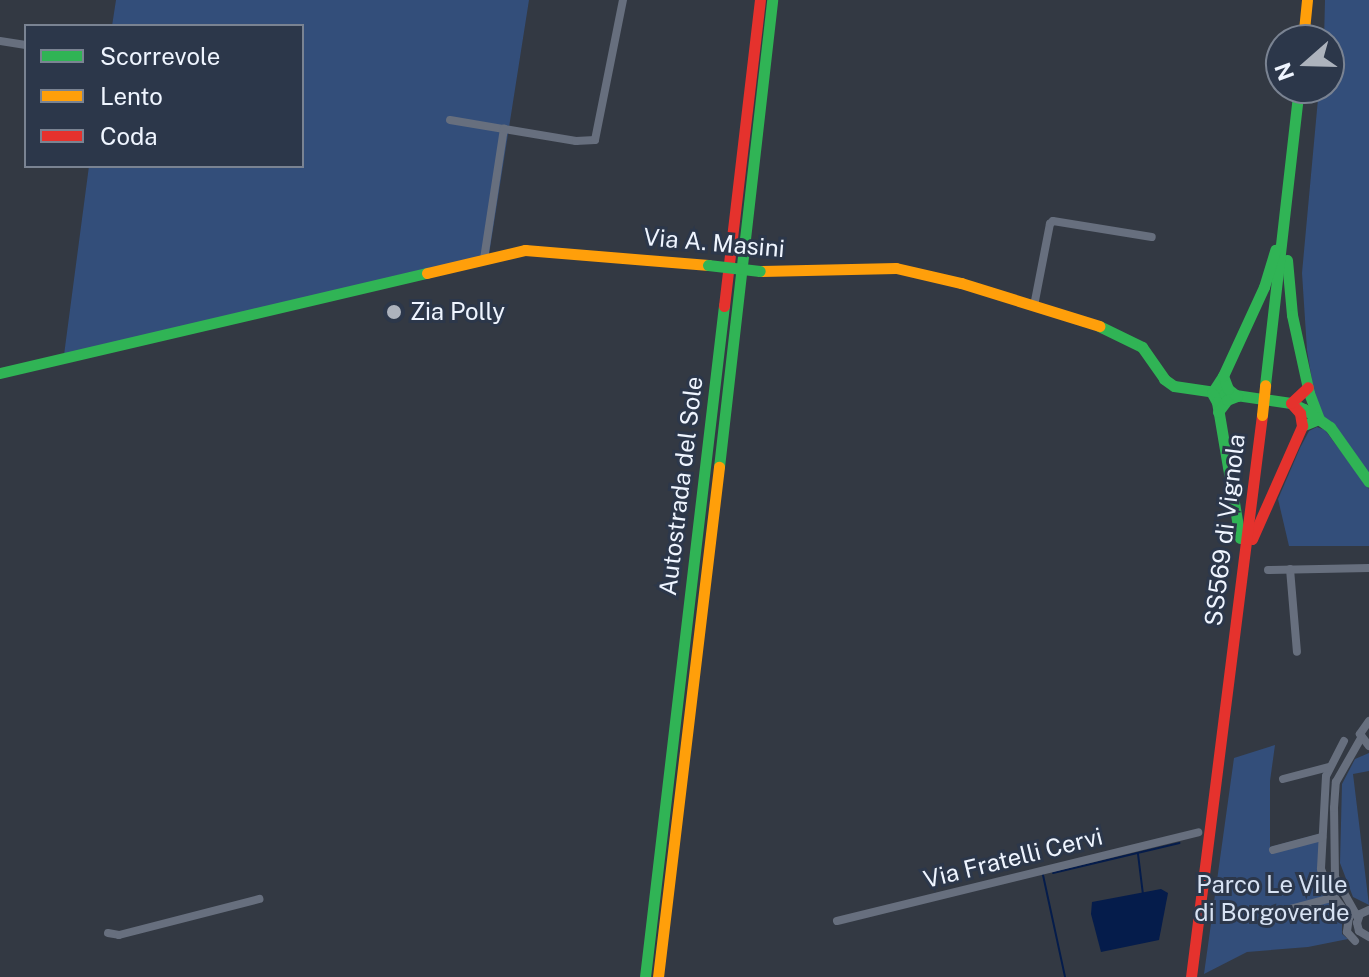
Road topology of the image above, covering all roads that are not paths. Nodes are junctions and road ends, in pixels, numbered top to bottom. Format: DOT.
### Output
graph roads {
  1 [pos="623,0"];
  2 [pos="760,0"];
  3 [pos="772,0"];
  4 [pos="1307,0"];
  5 [pos="1305,24"];
  6 [pos="0,41"];
  7 [pos="24,45"];
  8 [pos="1297,104"];
  9 [pos="450,120"];
  10 [pos="504,129"];
  11 [pos="1287,211"];
  12 [pos="1152,237"];
  13 [pos="484,259"];
  14 [pos="1034,306"];
  15 [pos="0,373"];
  16 [pos="1223,376"];
  17 [pos="1308,387"];
  18 [pos="1212,393"];
  19 [pos="1237,396"];
  20 [pos="1291,403"];
  21 [pos="1218,412"];
  22 [pos="1319,419"];
  23 [pos="1302,426"];
  24 [pos="1369,482"];
  25 [pos="1242,566"];
  26 [pos="1369,568"];
  27 [pos="1290,569"];
  28 [pos="1268,570"];
  29 [pos="1297,652"];
  30 [pos="1369,721"];
  31 [pos="1361,738"];
  32 [pos="1344,741"];
  33 [pos="1369,747"];
  34 [pos="1349,757"];
  35 [pos="1329,767"];
  36 [pos="1283,779"];
  37 [pos="1198,832"];
  38 [pos="1322,837"];
  39 [pos="1273,850"];
  40 [pos="1335,897"];
  41 [pos="259,899"];
  42 [pos="1348,901"];
  43 [pos="1369,910"];
  44 [pos="1271,914"];
  45 [pos="1358,918"];
  46 [pos="837,921"];
  47 [pos="108,933"];
  48 [pos="1369,937"];
  49 [pos="1355,941"];
  50 [pos="645,977"];
  51 [pos="658,977"];
  52 [pos="1191,977"];
  1 -- 10 [label="street"];
  2 -- 50 [label="main road, Autostrada del Sole"];
  3 -- 51 [label="main road, Autostrada del Sole"];
  4 -- 5 [label="main road"];
  6 -- 7 [label="street"];
  8 -- 11 [label="main road, SS569 di Vignola"];
  9 -- 10 [label="street"];
  10 -- 13 [label="street"];
  11 -- 16 [label="main road"];
  11 -- 17 [label="main road"];
  11 -- 25 [label="main road, SS569 di Vignola, bridge"];
  12 -- 14 [label="street"];
  13 -- 14 [label="main road, Via A. Masini, bridge"];
  13 -- 15 [label="main road, Via A. Masini"];
  14 -- 18 [label="main road, Via A. Masini"];
  16 -- 18 [label="main road"];
  16 -- 19 [label="main road"];
  17 -- 20 [label="main road"];
  17 -- 22 [label="main road"];
  18 -- 19 [label="main road, Via A. Masini"];
  18 -- 21 [label="main road"];
  19 -- 20 [label="main road, Via A. Masini"];
  19 -- 21 [label="main road"];
  20 -- 22 [label="main road, Via A. Masini"];
  20 -- 23 [label="main road"];
  21 -- 25 [label="main road"];
  22 -- 23 [label="main road"];
  22 -- 24 [label="main road, Via A. Masini"];
  23 -- 25 [label="main road"];
  25 -- 52 [label="main road, SS569 di Vignola"];
  26 -- 27 [label="street"];
  27 -- 28 [label="street"];
  27 -- 29 [label="street"];
  30 -- 31 [label="street"];
  31 -- 33 [label="street"];
  31 -- 34 [label="street"];
  32 -- 35 [label="street"];
  33 -- 34 [label="street"];
  34 -- 42 [label="street"];
  35 -- 36 [label="street"];
  35 -- 38 [label="street"];
  37 -- 46 [label="street, Via Fratelli Cervi"];
  38 -- 39 [label="street"];
  38 -- 40 [label="street"];
  40 -- 44 [label="street"];
  40 -- 49 [label="street"];
  41 -- 47 [label="street"];
  42 -- 43 [label="street"];
  42 -- 45 [label="street"];
  43 -- 45 [label="street"];
  45 -- 48 [label="street"];
}
